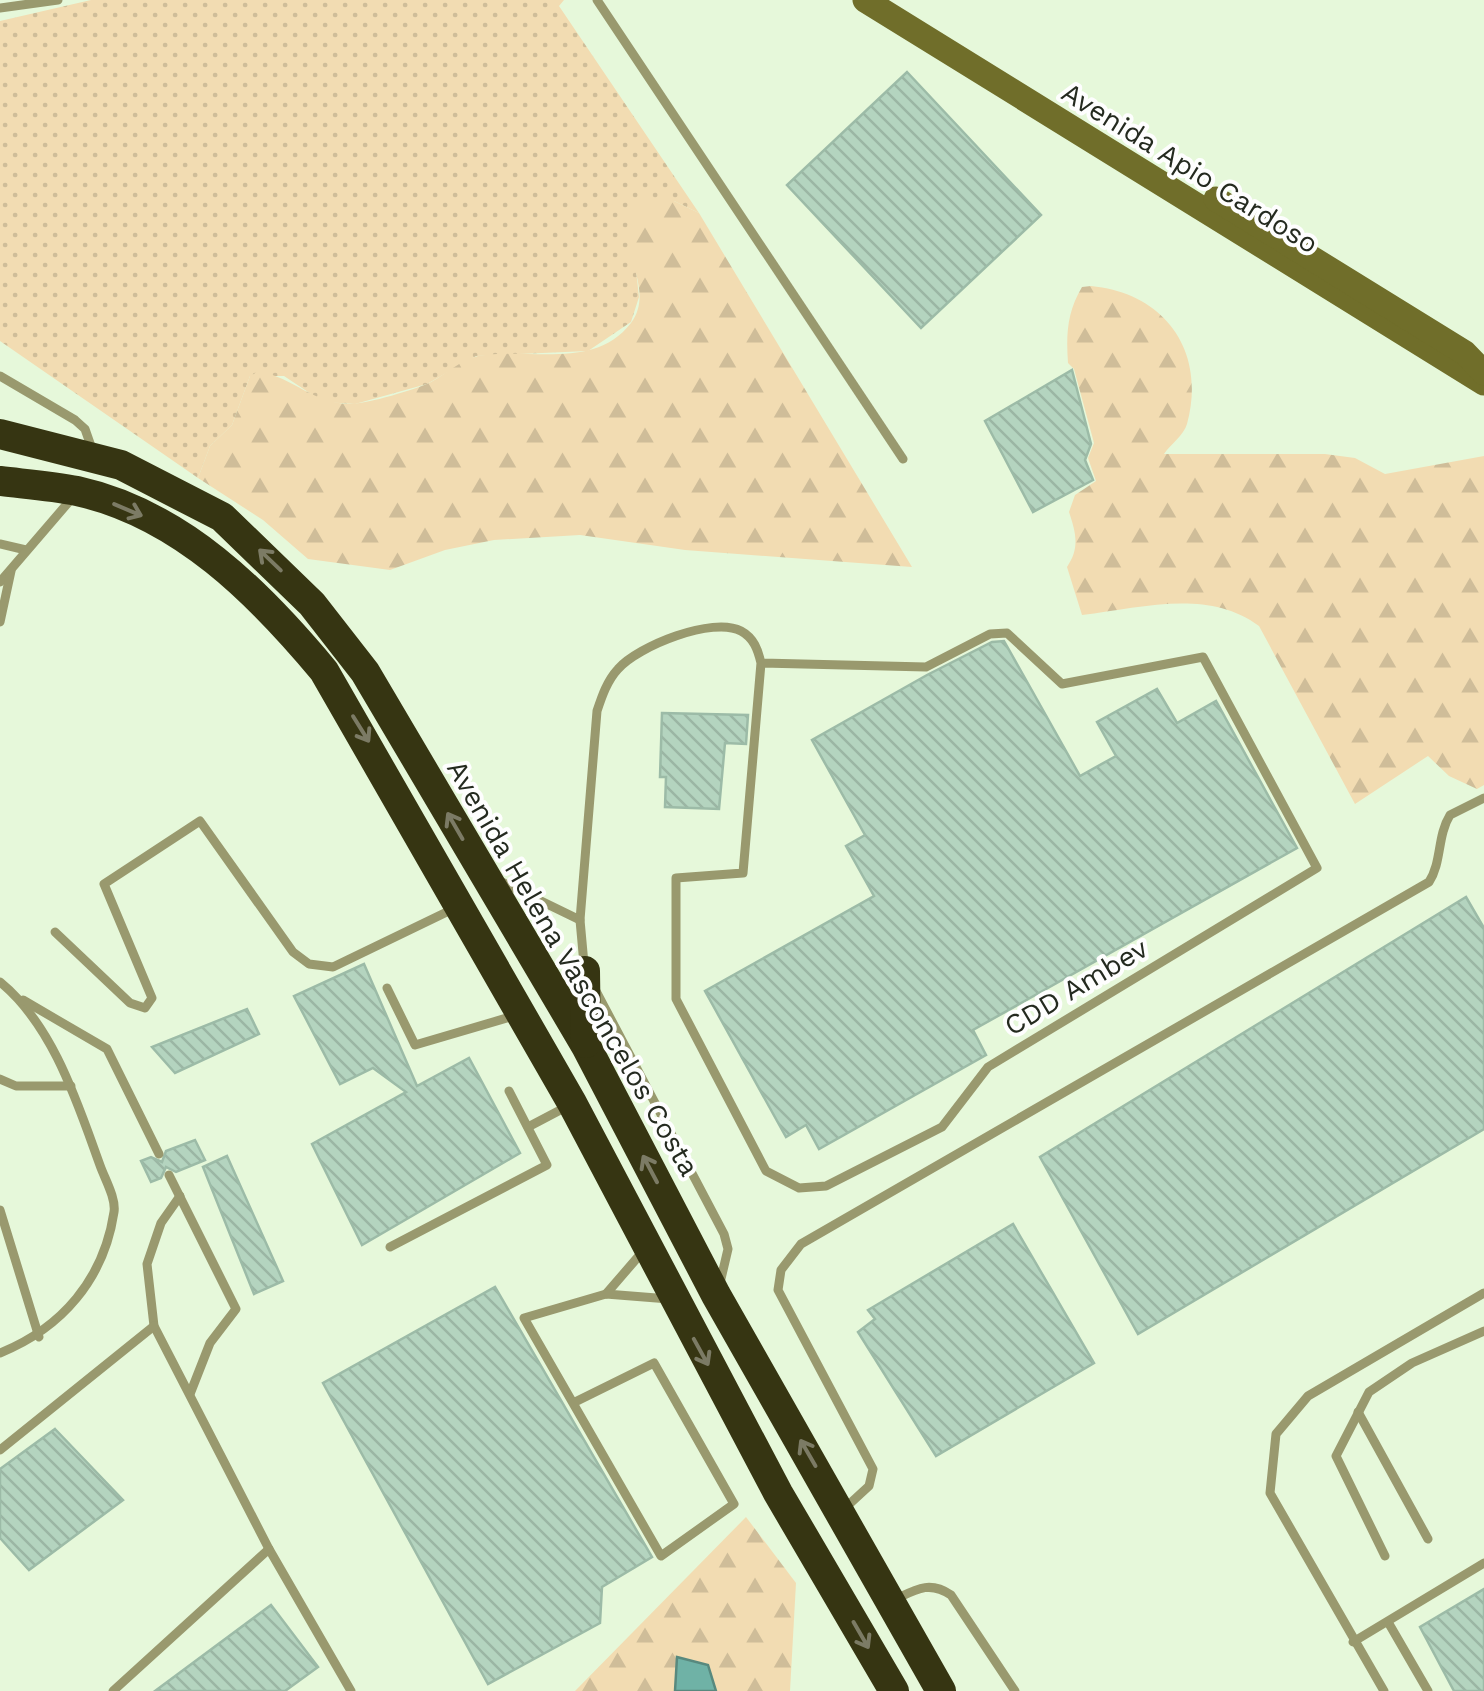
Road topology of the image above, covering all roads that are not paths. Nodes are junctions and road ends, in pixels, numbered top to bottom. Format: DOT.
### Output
graph roads {
  1 [pos="58,0"];
  2 [pos="597,0"];
  3 [pos="865,0"];
  4 [pos="894,0"];
  5 [pos="0,8"];
  6 [pos="1484,373"];
  7 [pos="1,375"];
  8 [pos="1484,383"];
  9 [pos="0,434"];
  10 [pos="94,457"];
  11 [pos="903,458"];
  12 [pos="0,481"];
  13 [pos="78,492"];
  14 [pos="0,544"];
  15 [pos="26,550"];
  16 [pos="12,571"];
  17 [pos="0,582"];
  18 [pos="0,622"];
  19 [pos="762,663"];
  20 [pos="1484,798"];
  21 [pos="482,872"];
  22 [pos="461,905"];
  23 [pos="580,920"];
  24 [pos="55,932"];
  25 [pos="585,971"];
  26 [pos="0,982"];
  27 [pos="387,988"];
  28 [pos="20,998"];
  29 [pos="519,1014"];
  30 [pos="586,1046"];
  31 [pos="0,1079"];
  32 [pos="71,1086"];
  33 [pos="508,1091"];
  34 [pos="572,1103"];
  35 [pos="528,1127"];
  36 [pos="159,1154"];
  37 [pos="170,1175"];
  38 [pos="180,1196"];
  39 [pos="0,1210"];
  40 [pos="390,1247"];
  41 [pos="646,1247"];
  42 [pos="1484,1293"];
  43 [pos="606,1294"];
  44 [pos="716,1295"];
  45 [pos="673,1299"];
  46 [pos="154,1326"];
  47 [pos="1484,1331"];
  48 [pos="40,1337"];
  49 [pos="0,1353"];
  50 [pos="190,1394"];
  51 [pos="575,1402"];
  52 [pos="1358,1412"];
  53 [pos="0,1450"];
  54 [pos="841,1512"];
  55 [pos="1428,1540"];
  56 [pos="269,1549"];
  57 [pos="1386,1556"];
  58 [pos="1484,1563"];
  59 [pos="891,1602"];
  60 [pos="1388,1622"];
  61 [pos="1354,1642"];
  62 [pos="113,1691"];
  63 [pos="351,1691"];
  64 [pos="894,1691"];
  65 [pos="941,1691"];
  66 [pos="1015,1691"];
  67 [pos="1384,1691"];
  68 [pos="1428,1691"];
  1 -- 5 [label="lane"];
  2 -- 11 [label="lane"];
  3 -- 8 [label="street, Avenida Apio Cardoso"];
  4 -- 6 [label="street, Avenida Apio Cardoso"];
  7 -- 10 [label="lane"];
  9 -- 10 [label="highway, Avenida Helena Vasconcelos Costa"];
  21 -- 10 [label="highway, Avenida Helena Vasconcelos Costa, one-way"];
  12 -- 13 [label="highway"];
  13 -- 15 [label="lane"];
  13 -- 22 [label="highway, one-way"];
  14 -- 15 [label="lane"];
  15 -- 16 [label="lane"];
  16 -- 17 [label="lane"];
  16 -- 18 [label="lane"];
  19 -- 19 [label="lane, CDD Ambev"];
  19 -- 23 [label="lane"];
  20 -- 54 [label="lane"];
  21 -- 23 [label="lane"];
  21 -- 30 [label="highway, Avenida Helena Vasconcelos Costa"];
  22 -- 24 [label="lane"];
  22 -- 29 [label="highway"];
  23 -- 25 [label="lane"];
  25 -- 30 [label="highway"];
  25 -- 44 [label="lane"];
  26 -- 28 [label="lane"];
  27 -- 29 [label="lane"];
  28 -- 32 [label="lane"];
  28 -- 36 [label="lane"];
  29 -- 34 [label="highway"];
  44 -- 30 [label="highway, Avenida Helena Vasconcelos Costa, one-way"];
  31 -- 32 [label="lane"];
  32 -- 48 [label="lane"];
  33 -- 35 [label="lane"];
  34 -- 35 [label="lane"];
  34 -- 41 [label="highway"];
  35 -- 40 [label="lane"];
  37 -- 38 [label="lane"];
  38 -- 46 [label="lane"];
  38 -- 50 [label="lane"];
  39 -- 48 [label="lane"];
  41 -- 43 [label="lane"];
  41 -- 45 [label="highway"];
  42 -- 61 [label="lane"];
  43 -- 45 [label="lane"];
  43 -- 51 [label="lane"];
  54 -- 44 [label="highway, Avenida Helena Vasconcelos Costa, one-way"];
  45 -- 64 [label="highway, one-way"];
  46 -- 50 [label="lane"];
  46 -- 53 [label="lane"];
  47 -- 52 [label="lane"];
  48 -- 49 [label="lane"];
  50 -- 56 [label="lane"];
  51 -- 51 [label="lane"];
  52 -- 55 [label="lane"];
  52 -- 57 [label="lane"];
  54 -- 59 [label="highway, Avenida Helena Vasconcelos Costa"];
  56 -- 62 [label="lane"];
  56 -- 63 [label="lane"];
  58 -- 60 [label="lane"];
  59 -- 65 [label="highway, Avenida Helena Vasconcelos Costa"];
  59 -- 66 [label="lane"];
  60 -- 61 [label="lane"];
  60 -- 68 [label="lane"];
  61 -- 67 [label="lane"];
}
